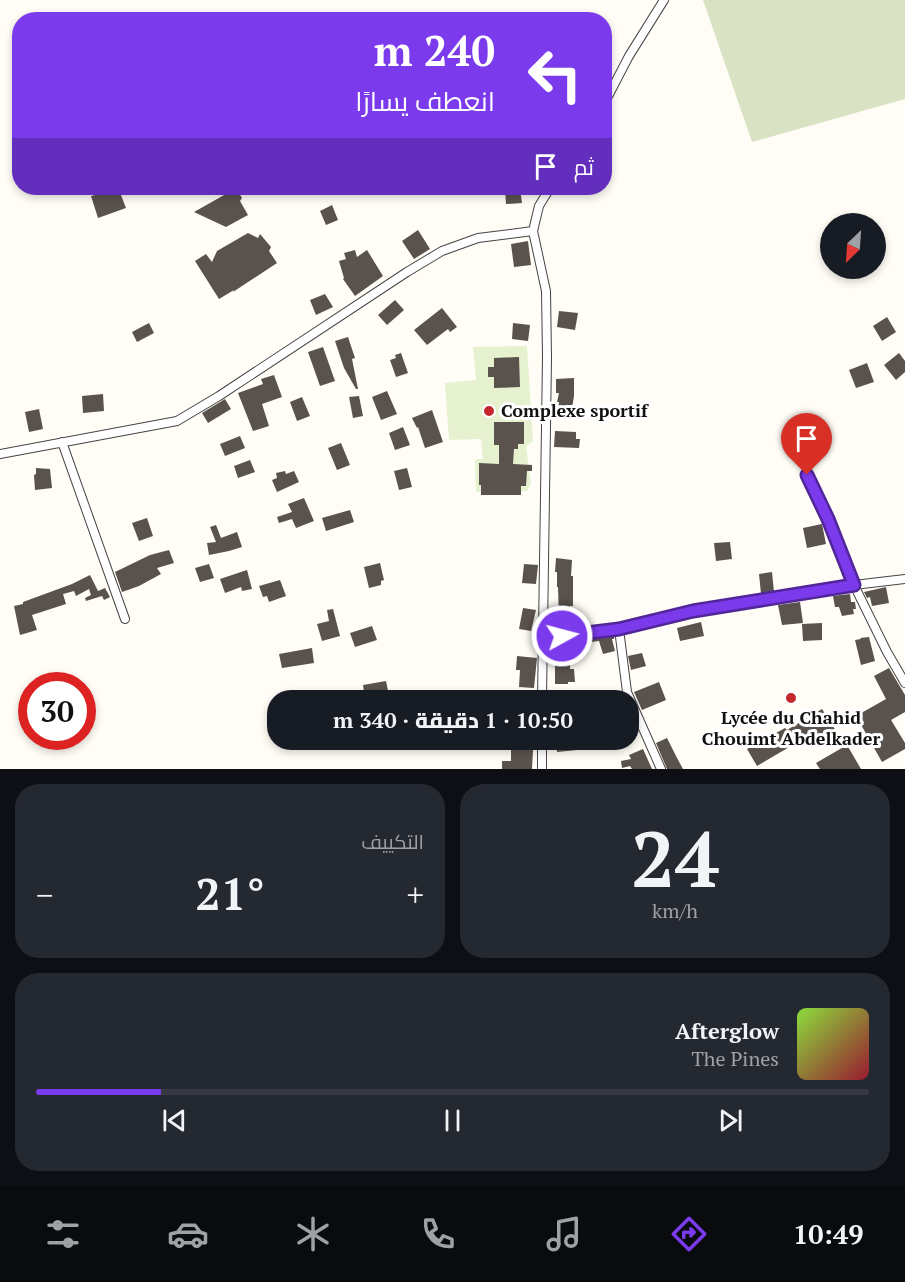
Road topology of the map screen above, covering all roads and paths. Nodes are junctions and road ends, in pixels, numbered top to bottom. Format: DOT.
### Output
graph roads {
  1 [pos="664,0"];
  2 [pos="612,89"];
  3 [pos="546,195"];
  4 [pos="533,231"];
  5 [pos="62,442"];
  6 [pos="0,454"];
  7 [pos="807,475"];
  8 [pos="905,579"];
  9 [pos="854,585"];
  10 [pos="125,619"];
  11 [pos="619,629"];
  12 [pos="543,638"];
  13 [pos="905,683"];
  14 [pos="542,690"];
  15 [pos="542,750"];
  16 [pos="542,769"];
  17 [pos="661,769"];
  1 -- 2 [label="street"];
  3 -- 4 [label="street"];
  4 -- 5 [label="street"];
  4 -- 12 [label="street"];
  5 -- 6 [label="street"];
  5 -- 10 [label="street"];
  7 -- 9 [label="street"];
  8 -- 9 [label="street"];
  9 -- 11 [label="street"];
  9 -- 13 [label="street"];
  11 -- 12 [label="street"];
  11 -- 17 [label="street"];
  12 -- 14 [label="street"];
  15 -- 16 [label="street"];
}
